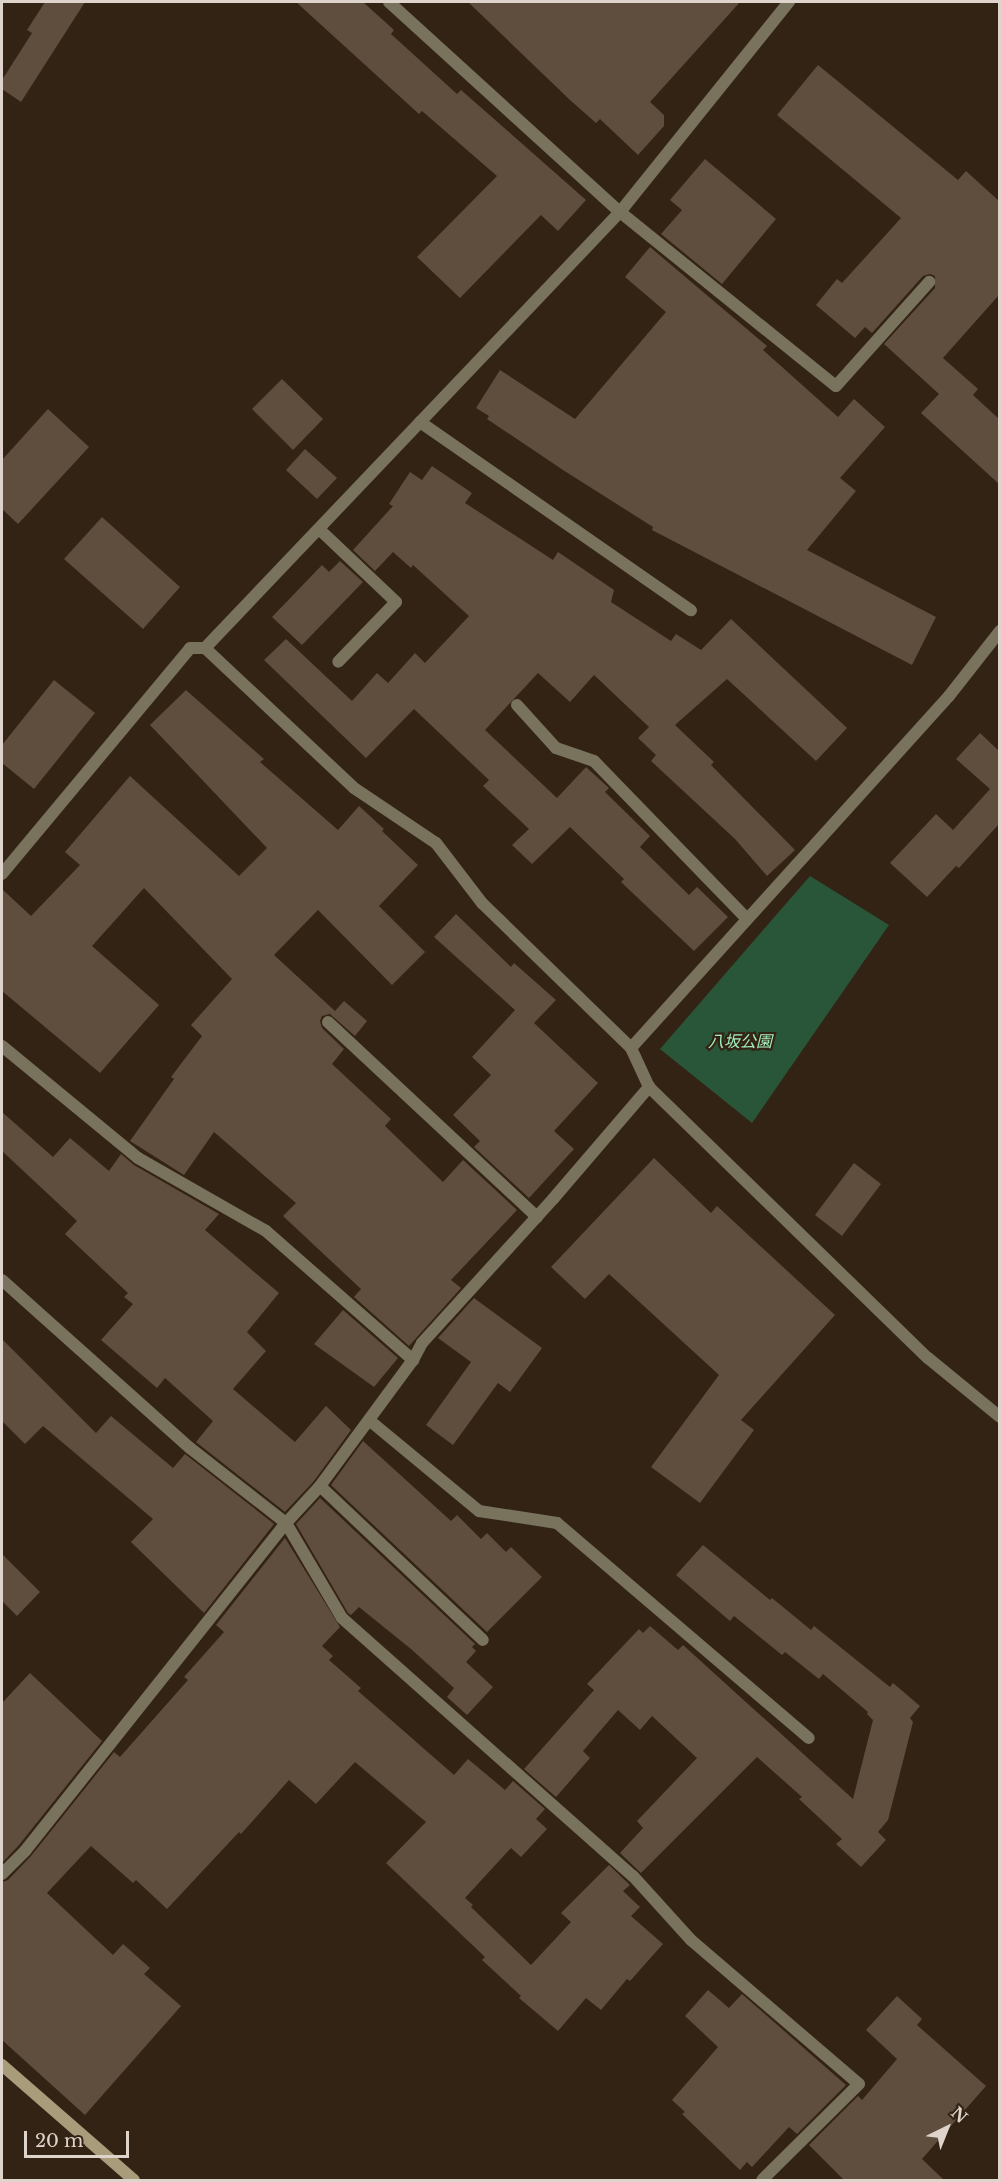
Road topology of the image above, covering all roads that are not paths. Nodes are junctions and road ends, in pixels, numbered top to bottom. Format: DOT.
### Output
graph roads {
  1 [pos="389,2"];
  2 [pos="789,2"];
  3 [pos="620,212"];
  4 [pos="929,282"];
  5 [pos="420,422"];
  6 [pos="319,529"];
  7 [pos="691,610"];
  8 [pos="999,631"];
  9 [pos="205,648"];
  10 [pos="338,662"];
  11 [pos="517,705"];
  12 [pos="2,874"];
  13 [pos="747,919"];
  14 [pos="328,1022"];
  15 [pos="2,1046"];
  16 [pos="631,1048"];
  17 [pos="649,1087"];
  18 [pos="537,1217"];
  19 [pos="2,1280"];
  20 [pos="413,1360"];
  21 [pos="999,1417"];
  22 [pos="369,1420"];
  23 [pos="320,1486"];
  24 [pos="286,1523"];
  25 [pos="483,1640"];
  26 [pos="809,1738"];
  27 [pos="2,1874"];
  28 [pos="2,2065"];
  29 [pos="134,2181"];
  30 [pos="762,2181"];
  1 -- 3 [label="street"];
  2 -- 3 [label="street"];
  3 -- 4 [label="street"];
  3 -- 5 [label="street"];
  5 -- 6 [label="street"];
  5 -- 7 [label="street"];
  6 -- 9 [label="street"];
  6 -- 10 [label="street"];
  8 -- 13 [label="street"];
  9 -- 12 [label="street"];
  9 -- 16 [label="street"];
  11 -- 13 [label="street"];
  13 -- 16 [label="street"];
  14 -- 18 [label="street"];
  15 -- 20 [label="street"];
  16 -- 17 [label="street"];
  17 -- 18 [label="street"];
  17 -- 21 [label="street"];
  18 -- 20 [label="street"];
  19 -- 24 [label="street"];
  20 -- 22 [label="street"];
  22 -- 23 [label="street"];
  22 -- 26 [label="street"];
  23 -- 24 [label="street"];
  23 -- 25 [label="street"];
  24 -- 27 [label="street"];
  24 -- 30 [label="street"];
  28 -- 29 [label="main road"];
}
